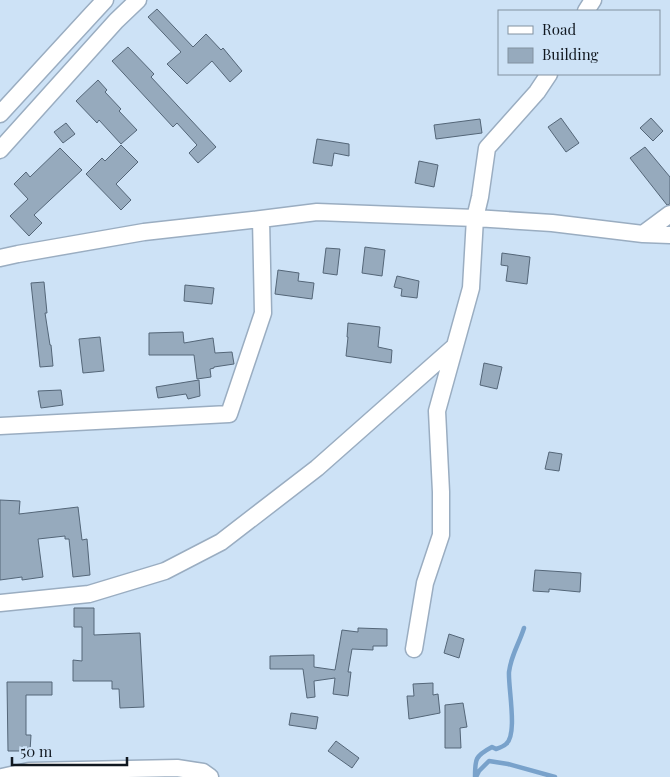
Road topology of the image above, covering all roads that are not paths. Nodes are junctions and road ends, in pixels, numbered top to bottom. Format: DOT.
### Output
graph roads {
  1 [pos="106,0"];
  2 [pos="138,0"];
  3 [pos="548,75"];
  4 [pos="1,109"];
  5 [pos="0,150"];
  6 [pos="670,214"];
  7 [pos="475,218"];
  8 [pos="260,219"];
  9 [pos="642,234"];
  10 [pos="670,235"];
  11 [pos="0,258"];
  12 [pos="456,345"];
  13 [pos="0,426"];
  14 [pos="0,603"];
  15 [pos="414,649"];
  16 [pos="2,777"];
  17 [pos="210,777"];
  1 -- 4 [label="street"];
  2 -- 5 [label="street"];
  3 -- 7 [label="street"];
  6 -- 9 [label="street"];
  7 -- 8 [label="street"];
  7 -- 9 [label="street"];
  7 -- 12 [label="street"];
  8 -- 11 [label="street"];
  8 -- 13 [label="street"];
  9 -- 10 [label="street"];
  12 -- 14 [label="street"];
  12 -- 15 [label="street"];
  16 -- 17 [label="street"];
}
